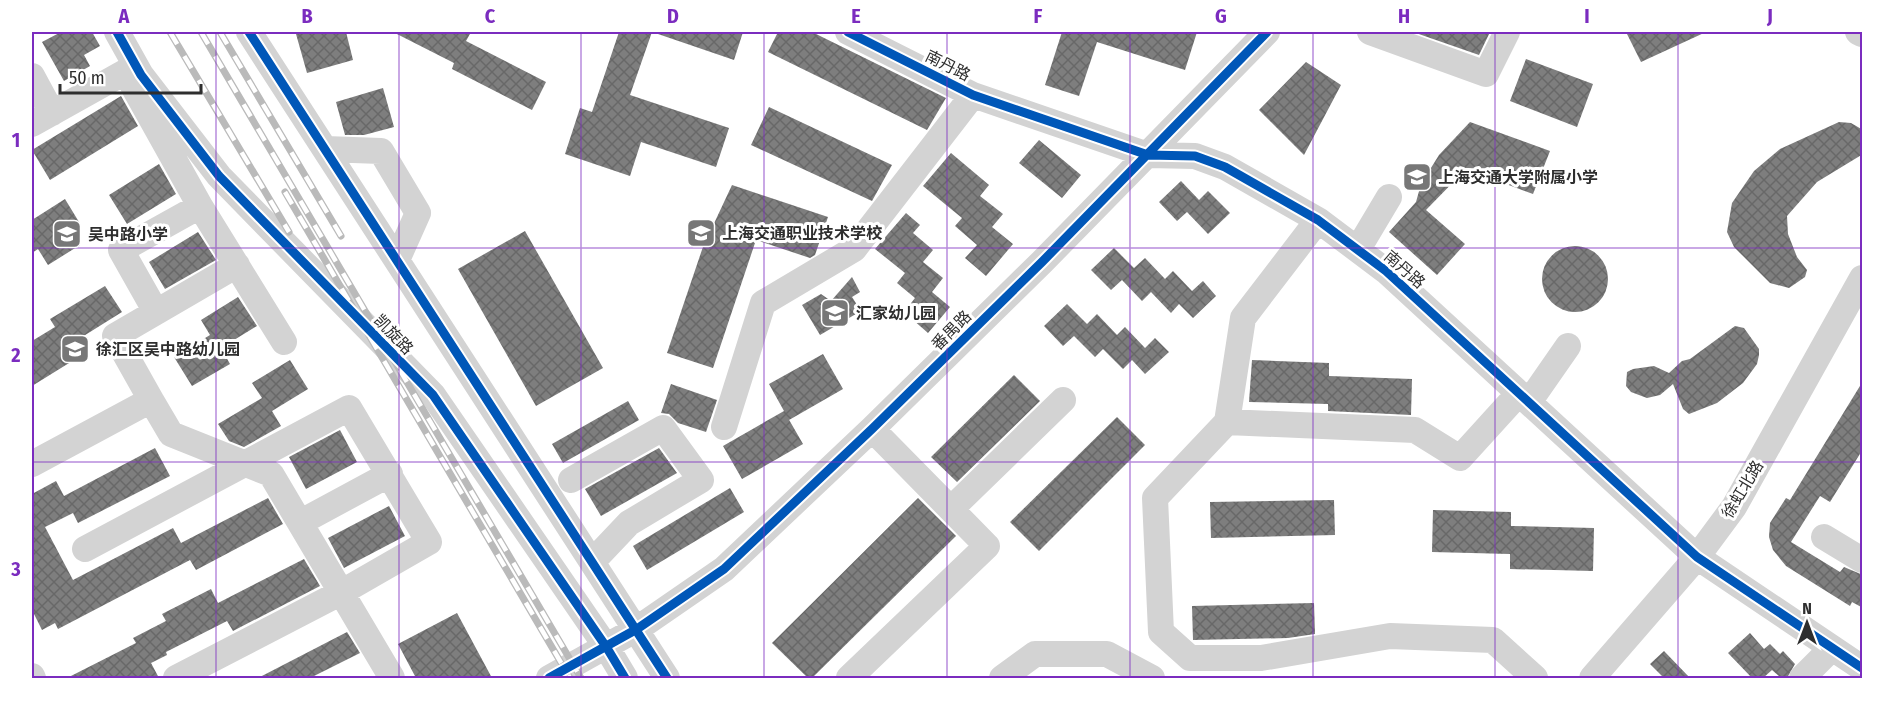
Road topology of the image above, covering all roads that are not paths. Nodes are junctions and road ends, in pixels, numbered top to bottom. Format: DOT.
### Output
graph roads {
  1 [pos="100,32"];
  2 [pos="117,32"];
  3 [pos="249,32"];
  4 [pos="848,32"];
  5 [pos="1267,32"];
  6 [pos="1370,32"];
  7 [pos="1507,32"];
  8 [pos="1858,32"];
  9 [pos="1863,34"];
  10 [pos="125,72"];
  11 [pos="32,76"];
  12 [pos="974,95"];
  13 [pos="42,118"];
  14 [pos="325,150"];
  15 [pos="1148,155"];
  16 [pos="1389,196"];
  17 [pos="200,206"];
  18 [pos="1318,220"];
  19 [pos="1358,249"];
  20 [pos="397,260"];
  21 [pos="237,265"];
  22 [pos="1863,278"];
  23 [pos="156,312"];
  24 [pos="284,342"];
  25 [pos="1568,346"];
  26 [pos="1524,397"];
  27 [pos="151,400"];
  28 [pos="1063,400"];
  29 [pos="1227,422"];
  30 [pos="724,427"];
  31 [pos="872,429"];
  32 [pos="35,455"];
  33 [pos="243,463"];
  34 [pos="390,474"];
  35 [pos="571,480"];
  36 [pos="952,508"];
  37 [pos="301,522"];
  38 [pos="1824,537"];
  39 [pos="85,549"];
  40 [pos="1697,557"];
  41 [pos="1863,560"];
  42 [pos="593,561"];
  43 [pos="342,592"];
  44 [pos="638,629"];
  45 [pos="607,648"];
  46 [pos="1831,648"];
  47 [pos="1863,668"];
  48 [pos="176,678"];
  49 [pos="392,678"];
  50 [pos="549,678"];
  51 [pos="625,678"];
  52 [pos="668,678"];
  53 [pos="849,678"];
  54 [pos="1002,678"];
  55 [pos="1152,678"];
  56 [pos="1535,678"];
  57 [pos="1592,678"];
  58 [pos="1802,678"];
  1 -- 10 [label="street"];
  2 -- 45 [label="street, 凯旋路"];
  3 -- 14 [label="street"];
  4 -- 12 [label="street, 南丹路"];
  5 -- 15 [label="street, 番禺路"];
  6 -- 7 [label="street"];
  8 -- 9 [label="street"];
  10 -- 13 [label="street"];
  10 -- 17 [label="street"];
  11 -- 13 [label="street"];
  12 -- 15 [label="street, 南丹路"];
  12 -- 30 [label="street"];
  14 -- 20 [label="street"];
  14 -- 20 [label="street"];
  15 -- 18 [label="street, 南丹路"];
  15 -- 31 [label="street, 番禺路"];
  16 -- 19 [label="street"];
  17 -- 21 [label="street"];
  17 -- 23 [label="street"];
  18 -- 19 [label="street, 南丹路"];
  18 -- 29 [label="street"];
  19 -- 26 [label="street, 南丹路"];
  20 -- 42 [label="street"];
  21 -- 23 [label="street"];
  21 -- 24 [label="street"];
  22 -- 40 [label="street, 徐虹北路"];
  23 -- 27 [label="street"];
  25 -- 26 [label="street"];
  26 -- 29 [label="street"];
  26 -- 40 [label="street, 南丹路"];
  27 -- 32 [label="street"];
  27 -- 33 [label="street"];
  28 -- 36 [label="street"];
  29 -- 56 [label="street"];
  31 -- 36 [label="street"];
  31 -- 44 [label="street, 番禺路"];
  33 -- 34 [label="street"];
  33 -- 37 [label="street"];
  33 -- 39 [label="street"];
  34 -- 37 [label="street"];
  34 -- 43 [label="street"];
  35 -- 42 [label="street"];
  36 -- 53 [label="street"];
  37 -- 43 [label="street"];
  38 -- 41 [label="street"];
  40 -- 46 [label="street, 南丹路"];
  40 -- 57 [label="street, 徐虹北路"];
  42 -- 44 [label="street"];
  43 -- 48 [label="street"];
  43 -- 49 [label="street"];
  44 -- 45 [label="street, 番禺路"];
  44 -- 52 [label="street"];
  45 -- 50 [label="street, 番禺路"];
  45 -- 51 [label="street, 凯旋路"];
  46 -- 47 [label="street, 南丹路"];
  46 -- 58 [label="street"];
  54 -- 55 [label="street"];
}
